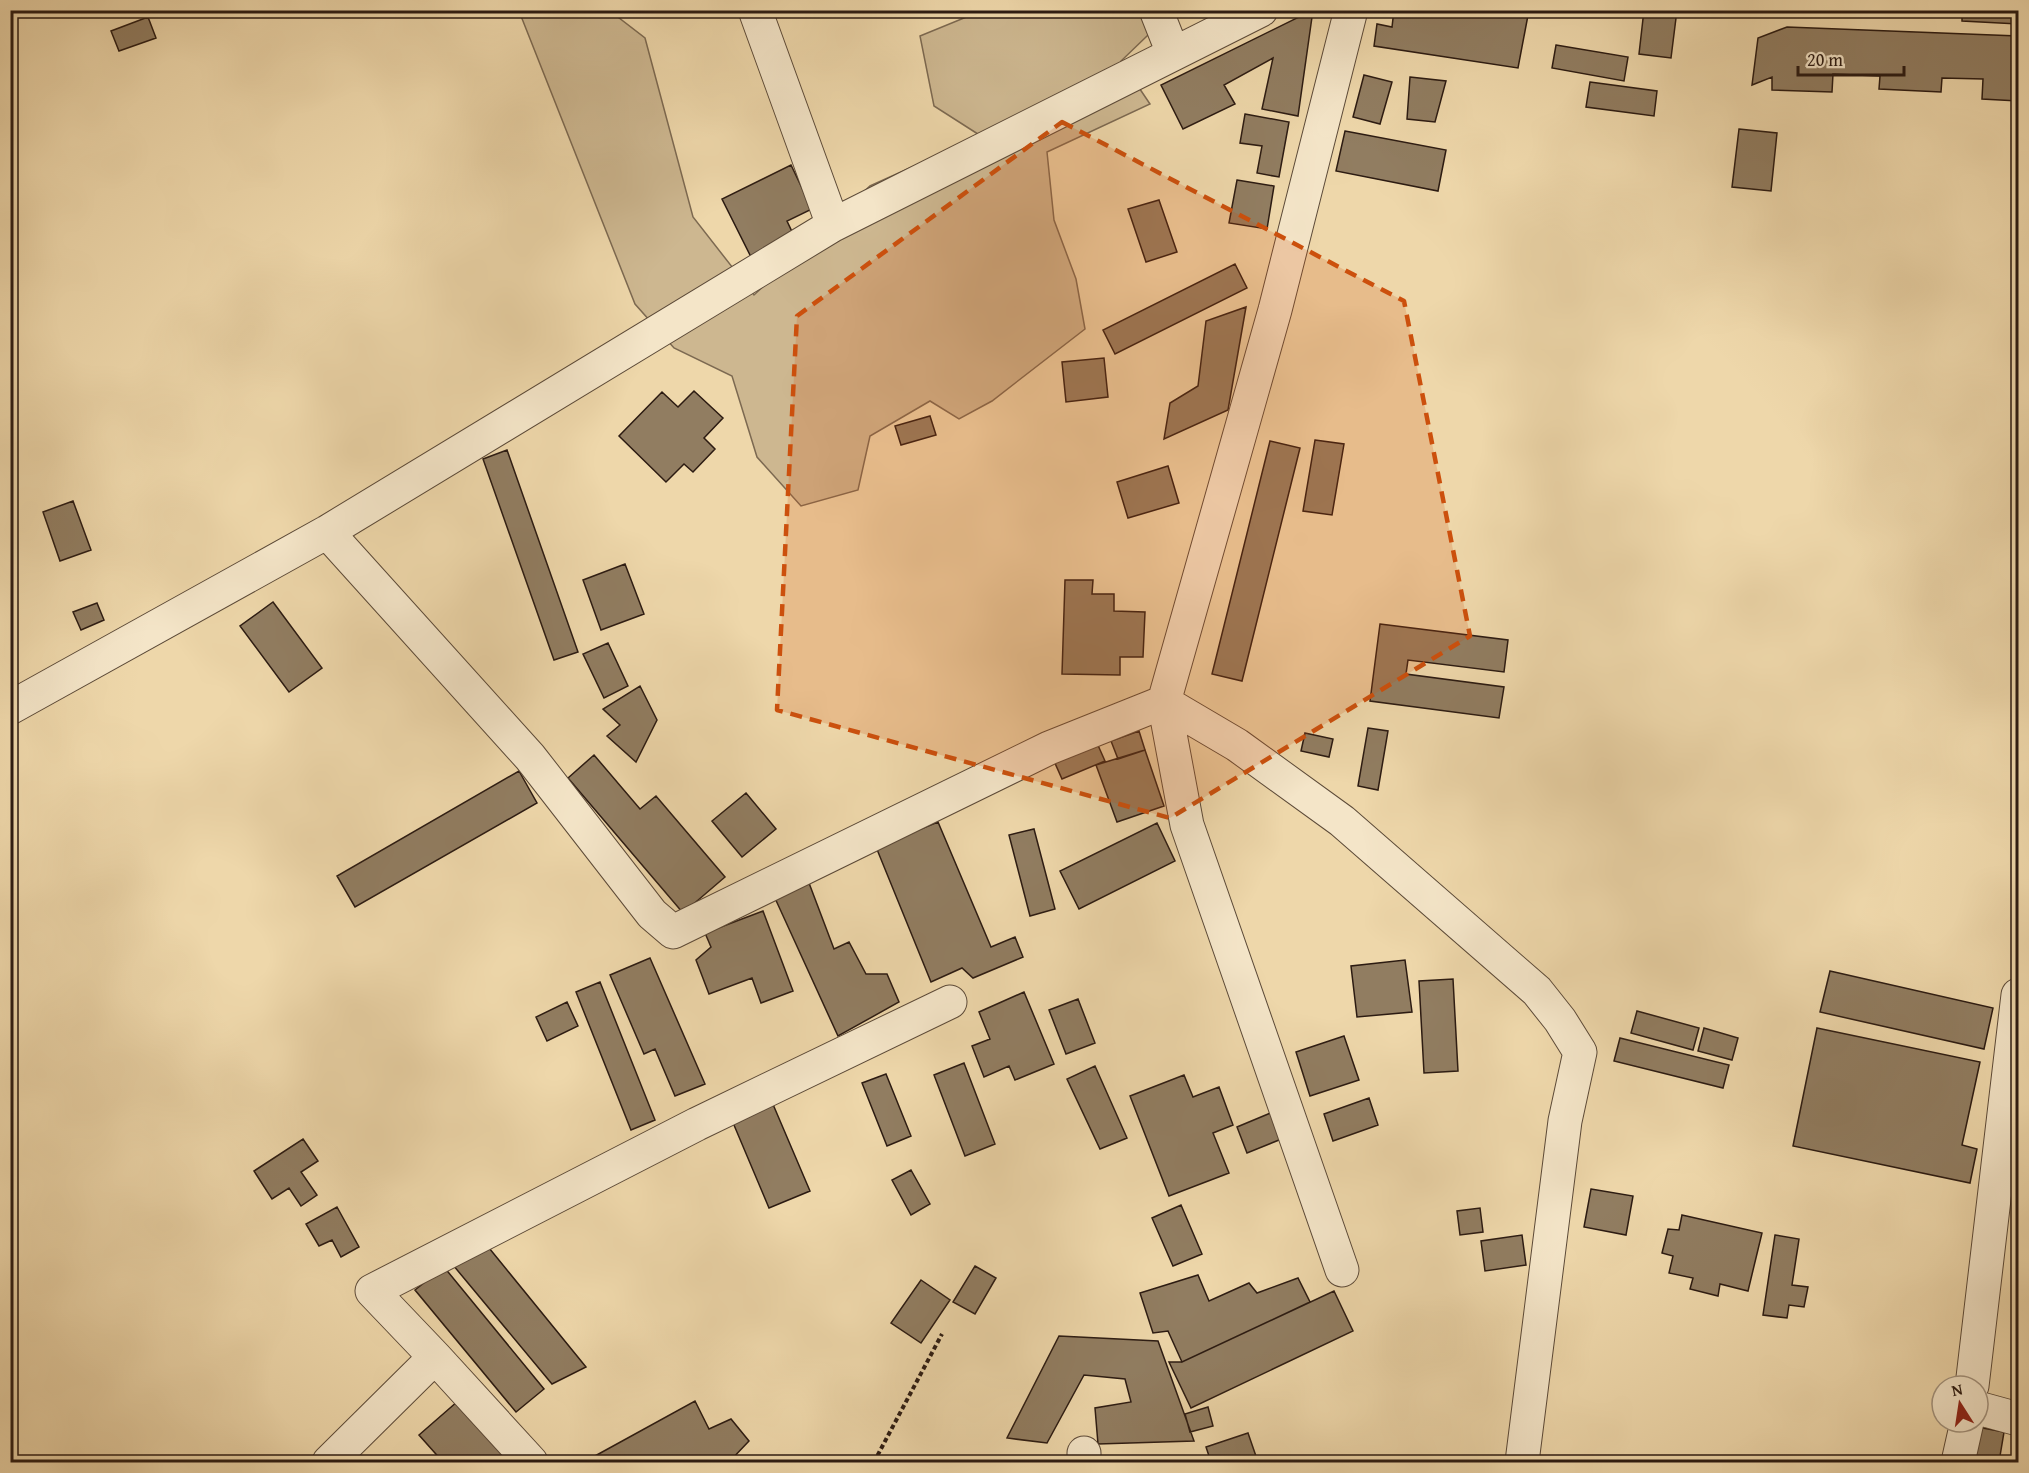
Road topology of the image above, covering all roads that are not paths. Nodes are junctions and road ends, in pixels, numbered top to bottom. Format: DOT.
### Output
graph roads {
  1 [pos="755,10"];
  2 [pos="1156,10"];
  3 [pos="1262,10"];
  4 [pos="1351,10"];
  5 [pos="1173,53"];
  6 [pos="833,225"];
  7 [pos="327,532"];
  8 [pos="1164,702"];
  9 [pos="10,708"];
  10 [pos="2019,995"];
  11 [pos="950,1002"];
  12 [pos="1342,1270"];
  13 [pos="435,1357"];
  14 [pos="1973,1374"];
  15 [pos="1990,1411"];
  16 [pos="2019,1419"];
  17 [pos="1964,1434"];
  18 [pos="328,1462"];
  19 [pos="531,1462"];
  20 [pos="1522,1462"];
  21 [pos="1958,1462"];
  1 -- 6 [label="street"];
  2 -- 5 [label="street"];
  3 -- 5 [label="street"];
  4 -- 8 [label="street"];
  5 -- 6 [label="street"];
  6 -- 7 [label="street"];
  7 -- 8 [label="street"];
  7 -- 9 [label="street"];
  8 -- 12 [label="street"];
  8 -- 20 [label="street"];
  10 -- 14 [label="street"];
  11 -- 13 [label="street"];
  13 -- 18 [label="street"];
  13 -- 19 [label="street"];
  15 -- 16 [label="street"];
  17 -- 21 [label="street"];
}
